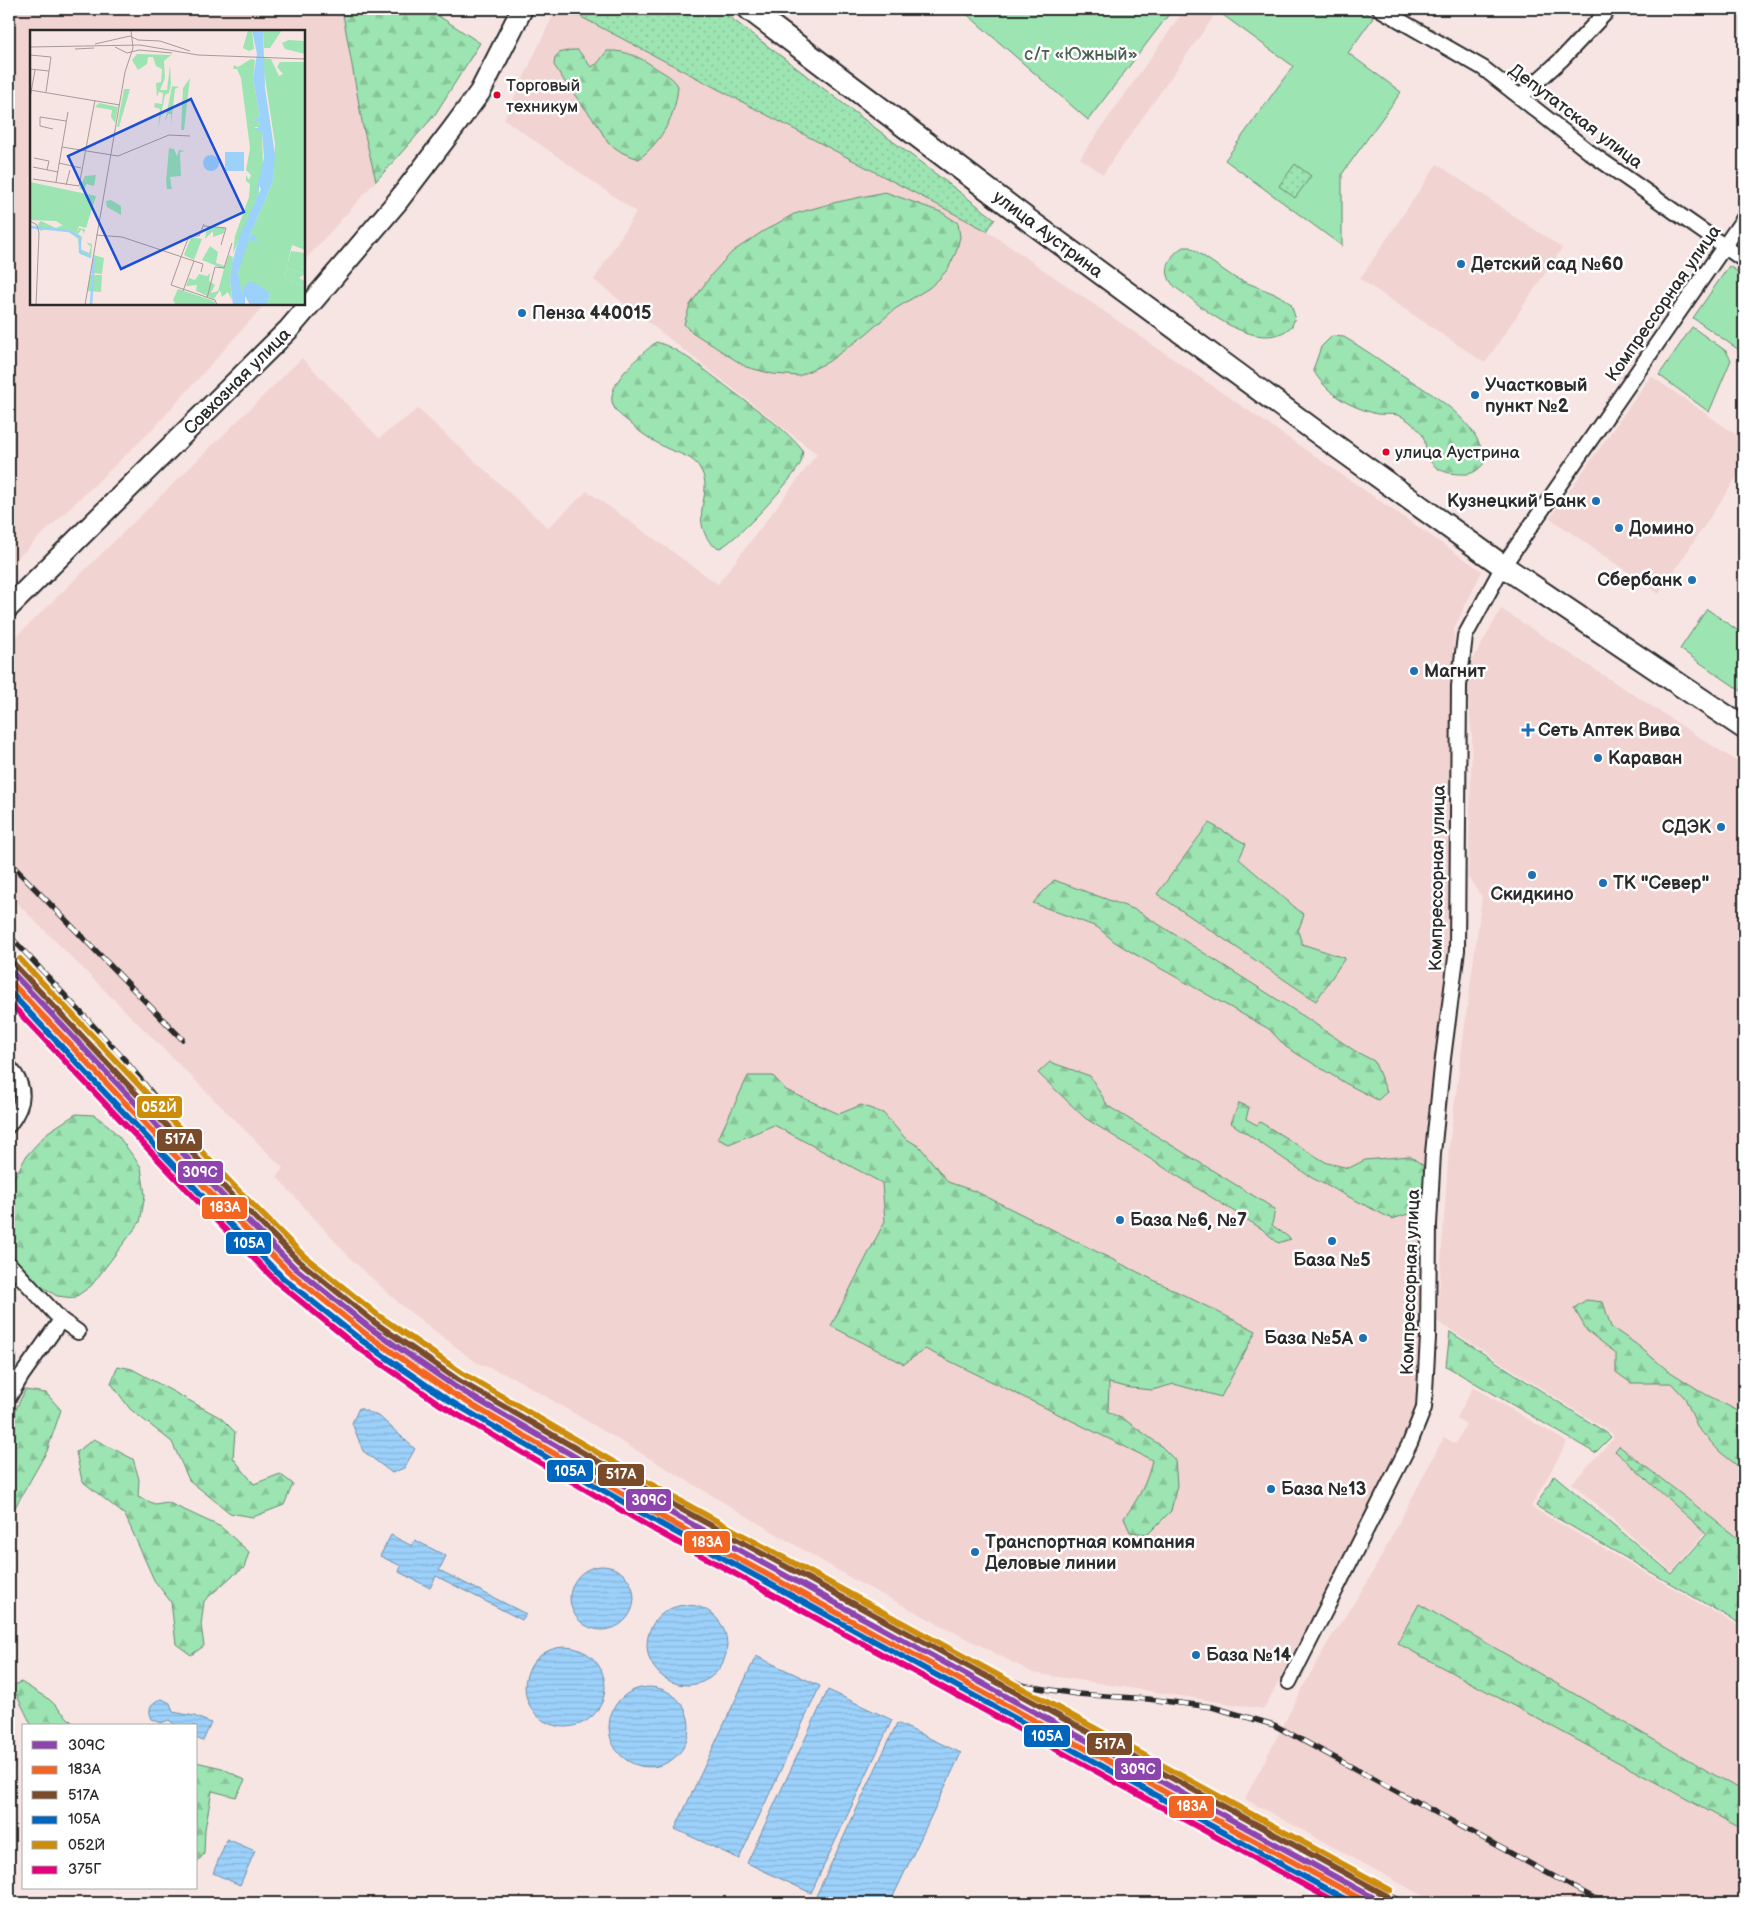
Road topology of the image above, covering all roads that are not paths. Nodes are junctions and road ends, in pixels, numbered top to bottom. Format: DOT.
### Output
graph roads {
  1 [pos="522,9"];
  2 [pos="749,9"];
  3 [pos="1380,9"];
  4 [pos="1609,9"];
  5 [pos="1520,97"];
  6 [pos="1744,218"];
  7 [pos="1724,246"];
  8 [pos="1744,260"];
  9 [pos="1503,566"];
  10 [pos="34,581"];
  11 [pos="9,587"];
  12 [pos="9,607"];
  13 [pos="1744,728"];
  14 [pos="9,1067"];
  15 [pos="9,1125"];
  16 [pos="9,1264"];
  17 [pos="61,1320"];
  18 [pos="78,1332"];
  19 [pos="9,1397"];
  20 [pos="1289,1682"];
  1 -- 10 [label="main road, Совхозная улица"];
  2 -- 9 [label="main road, улица Аустрина"];
  3 -- 5 [label="street, Депутатская улица"];
  4 -- 5 [label="street"];
  5 -- 7 [label="street, Депутатская улица"];
  6 -- 7 [label="street, Компрессорная улица"];
  7 -- 8 [label="street, Депутатская улица"];
  7 -- 9 [label="street, Компрессорная улица"];
  9 -- 13 [label="main road, улица Аустрина"];
  9 -- 20 [label="street, Компрессорная улица"];
  10 -- 11 [label="main road"];
  10 -- 12 [label="main road, Совхозная улица"];
  14 -- 15 [label="street"];
  16 -- 17 [label="street"];
  17 -- 18 [label="street"];
  17 -- 19 [label="street"];
}
